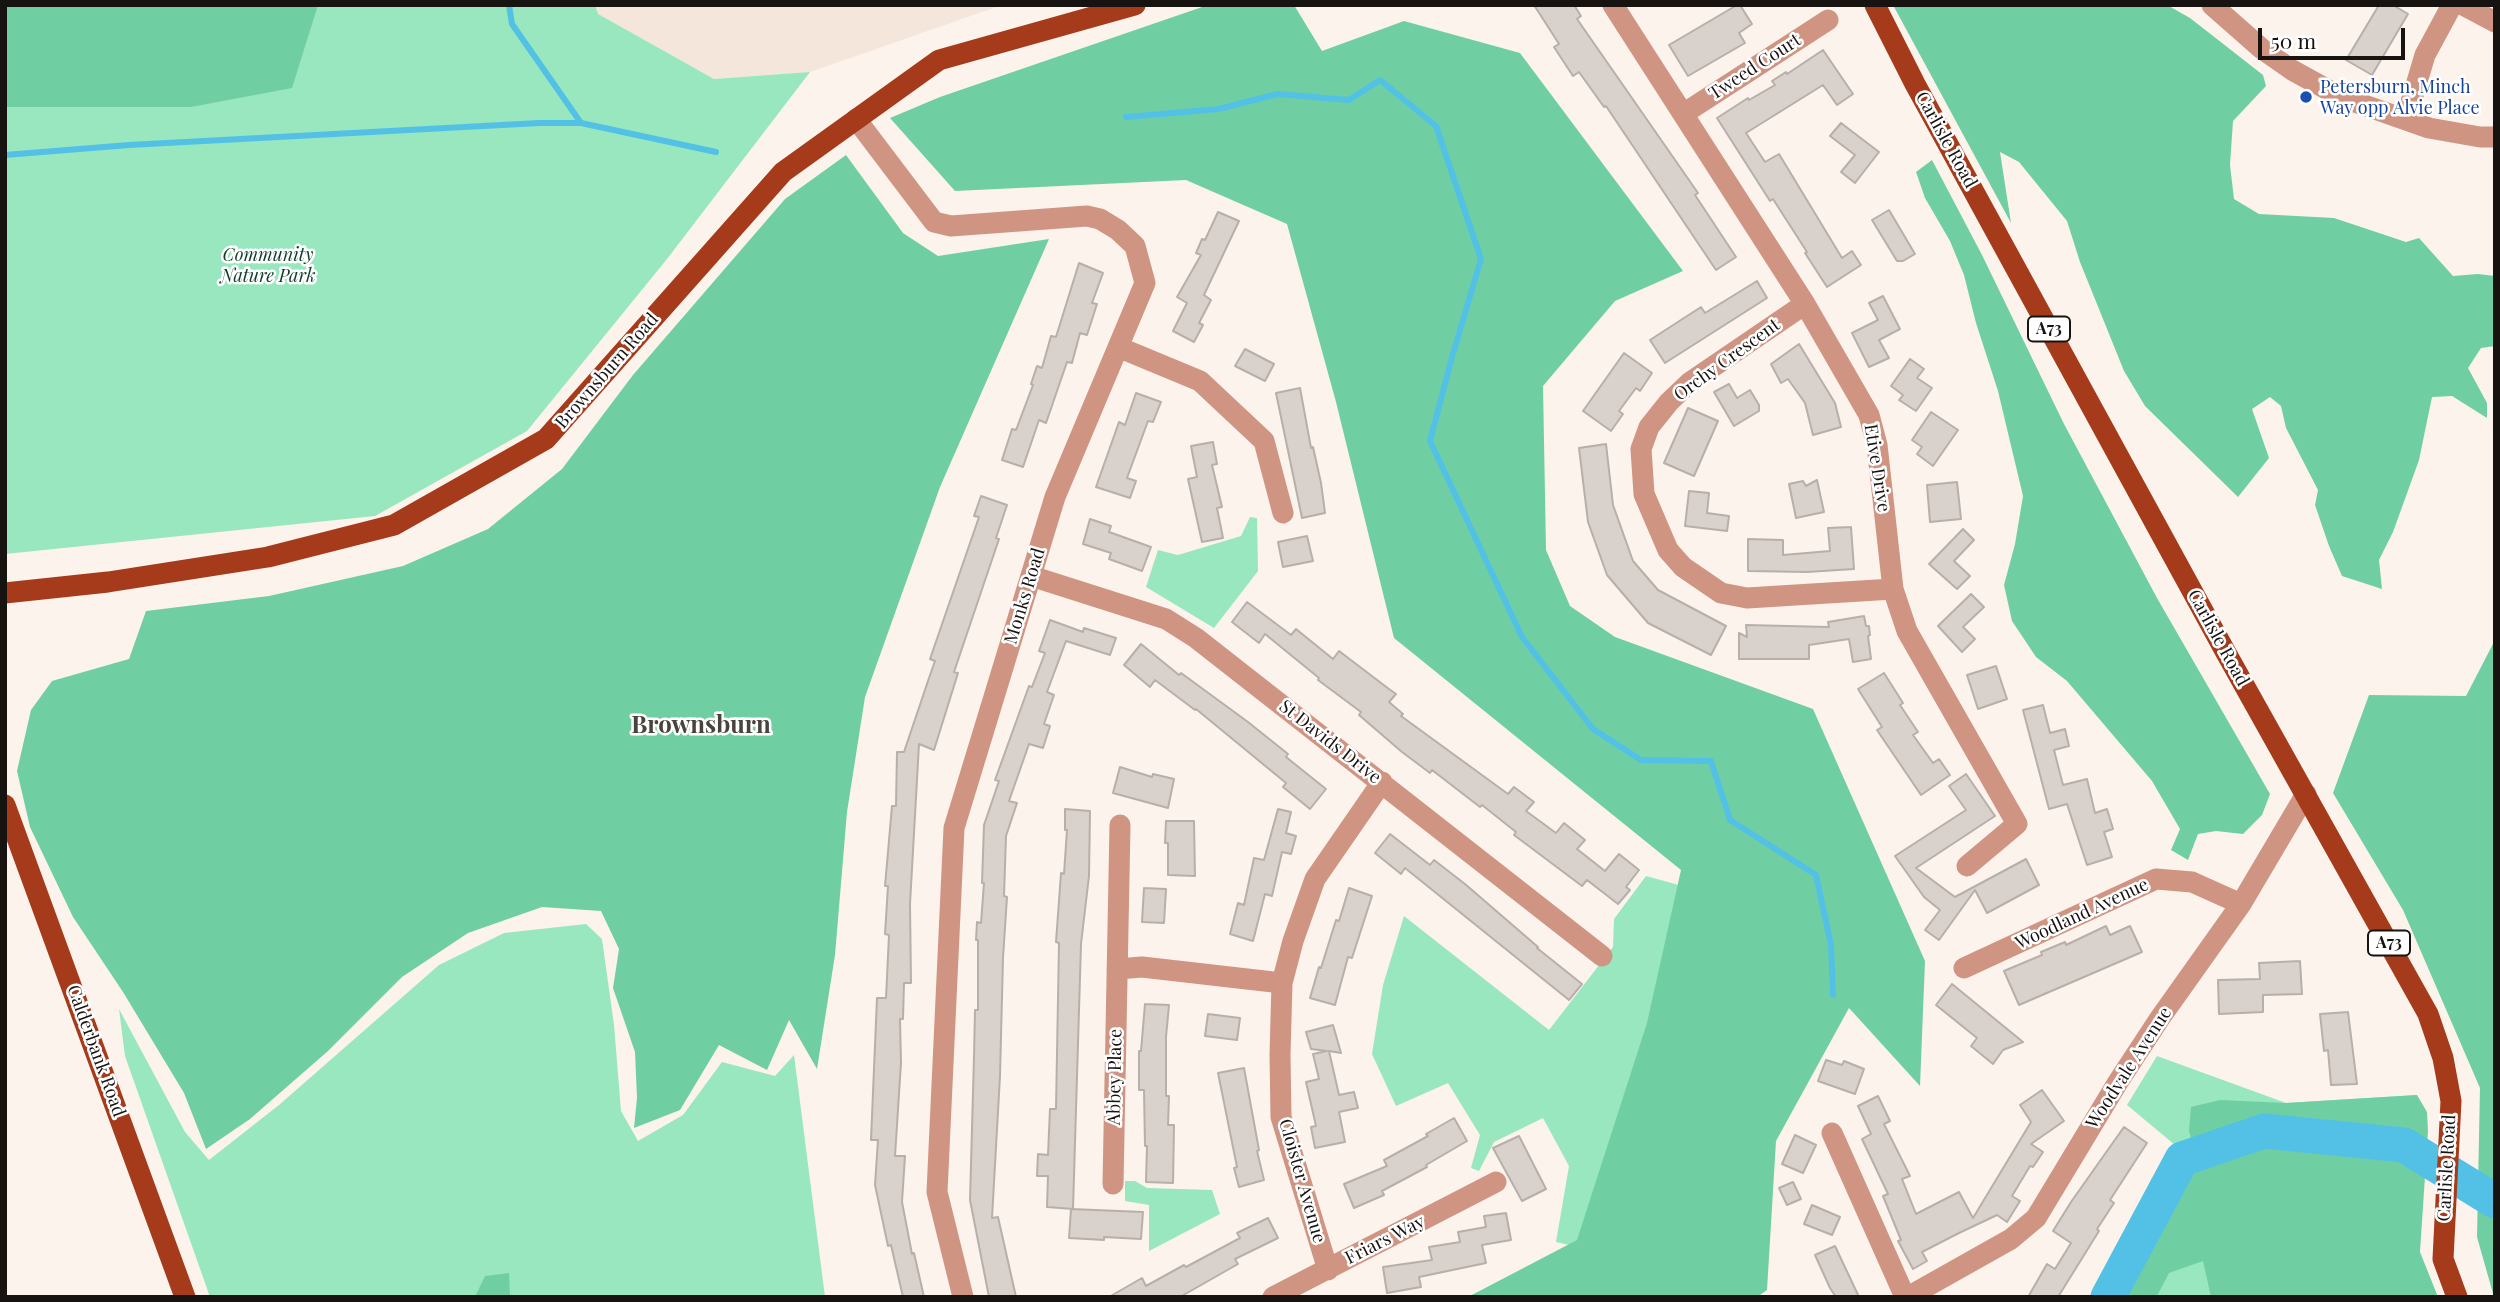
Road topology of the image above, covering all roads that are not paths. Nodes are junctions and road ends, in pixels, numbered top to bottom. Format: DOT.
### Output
graph roads {
  1 [pos="1135,5"];
  2 [pos="1612,5"];
  3 [pos="1875,5"];
  4 [pos="2212,5"];
  5 [pos="2452,5"];
  6 [pos="2463,5"];
  7 [pos="1828,20"];
  8 [pos="2495,22"];
  9 [pos="1683,114"];
  10 [pos="856,119"];
  11 [pos="2406,119"];
  12 [pos="2495,136"];
  13 [pos="1805,304"];
  14 [pos="1118,347"];
  15 [pos="1283,513"];
  16 [pos="1031,576"];
  17 [pos="1892,589"];
  18 [pos="5,593"];
  19 [pos="1382,782"];
  20 [pos="2305,794"];
  21 [pos="5,805"];
  22 [pos="1119,825"];
  23 [pos="1967,866"];
  24 [pos="2241,904"];
  25 [pos="1602,956"];
  26 [pos="1965,968"];
  27 [pos="1117,969"];
  28 [pos="1282,984"];
  29 [pos="1832,1133"];
  30 [pos="1496,1182"];
  31 [pos="1112,1184"];
  32 [pos="1328,1270"];
  33 [pos="185,1297"];
  34 [pos="962,1297"];
  35 [pos="1273,1297"];
  36 [pos="1907,1297"];
  37 [pos="2457,1297"];
  1 -- 10 [label="main road, Brownsburn Road"];
  2 -- 9 [label="street, Etive Drive"];
  3 -- 20 [label="main road, Carlisle Road / A73"];
  4 -- 11 [label="street"];
  5 -- 11 [label="street"];
  6 -- 8 [label="street"];
  7 -- 9 [label="street, Tweed Court"];
  9 -- 13 [label="street, Etive Drive"];
  10 -- 14 [label="street, Monks Road"];
  10 -- 18 [label="main road, Brownsburn Road"];
  11 -- 12 [label="street"];
  13 -- 17 [label="street, Etive Drive"];
  13 -- 17 [label="street, Orchy Crescent"];
  14 -- 15 [label="street"];
  14 -- 16 [label="street, Monks Road"];
  16 -- 19 [label="street, St Davids Drive"];
  16 -- 34 [label="street, Monks Road"];
  17 -- 23 [label="street, Etive Drive"];
  19 -- 25 [label="street, St Davids Drive"];
  19 -- 28 [label="street, Cloister Avenue"];
  20 -- 24 [label="street, Woodvale Avenue"];
  20 -- 37 [label="main road, Carlisle Road / A73"];
  21 -- 33 [label="main road, Calderbank Road"];
  22 -- 27 [label="street, Abbey Place"];
  24 -- 26 [label="street, Woodland Avenue"];
  24 -- 36 [label="street, Woodvale Avenue"];
  27 -- 28 [label="street"];
  27 -- 31 [label="street, Abbey Place"];
  28 -- 32 [label="street, Cloister Avenue"];
  29 -- 36 [label="street"];
  30 -- 32 [label="street, Friars Way"];
  32 -- 35 [label="street, Friars Way"];
}
